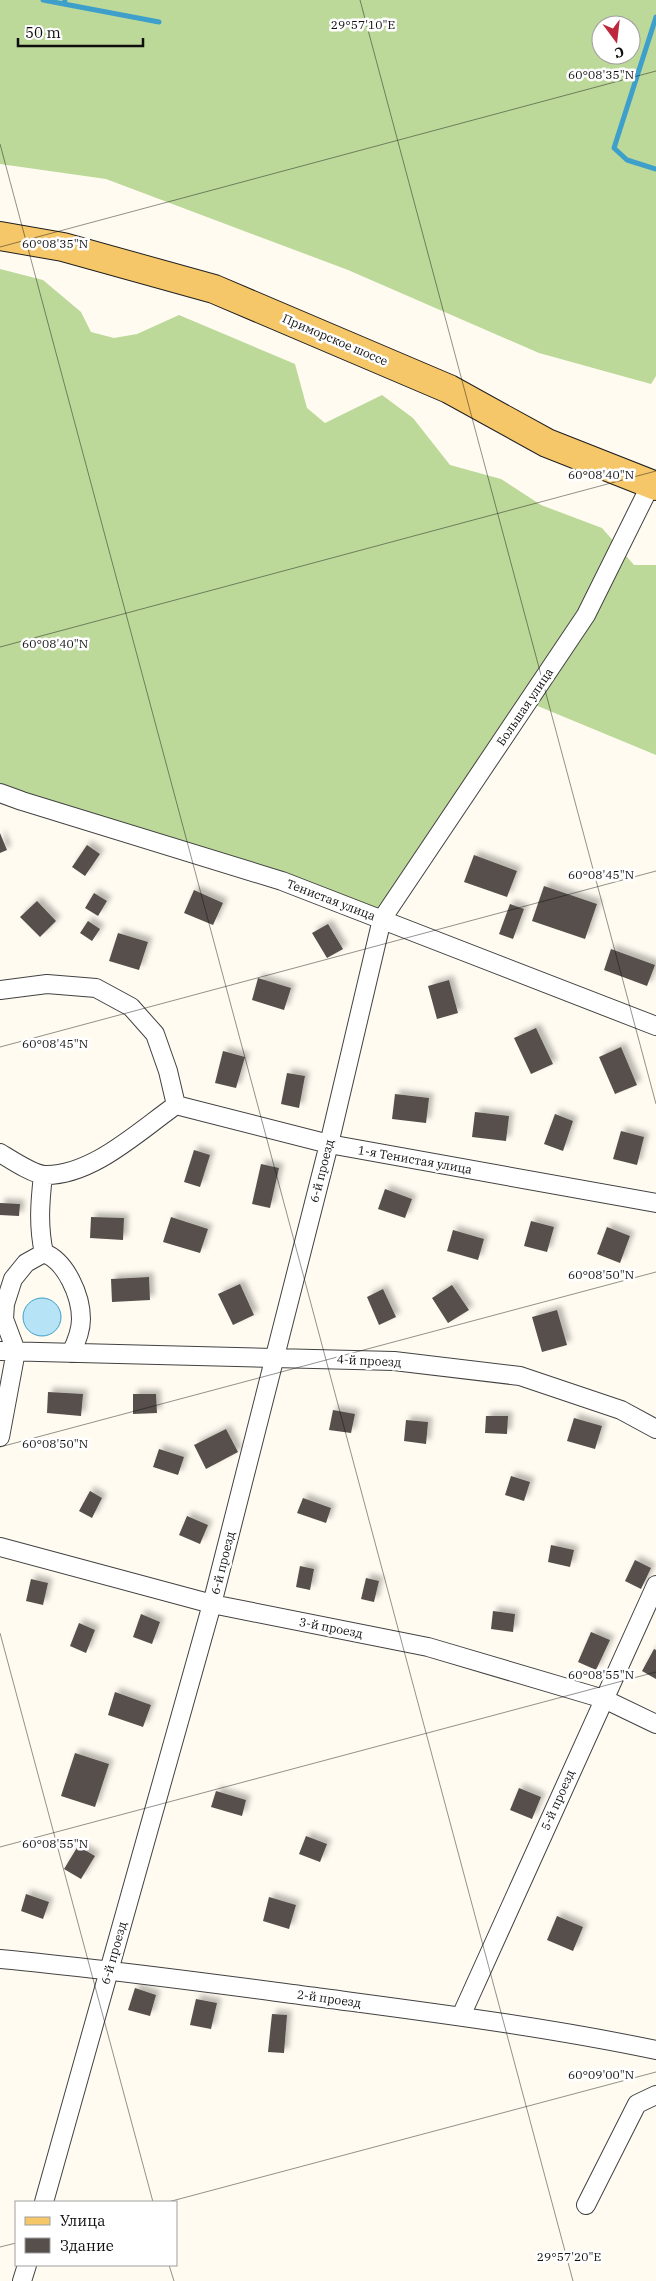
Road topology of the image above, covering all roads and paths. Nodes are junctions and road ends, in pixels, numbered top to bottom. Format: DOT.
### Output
graph roads {
  1 [pos="0,236"];
  2 [pos="653,485"];
  3 [pos="0,793"];
  4 [pos="382,919"];
  5 [pos="0,990"];
  6 [pos="656,1026"];
  7 [pos="176,1106"];
  8 [pos="329,1144"];
  9 [pos="0,1153"];
  10 [pos="43,1175"];
  11 [pos="656,1203"];
  12 [pos="44,1253"];
  13 [pos="8,1351"];
  14 [pos="72,1353"];
  15 [pos="274,1357"];
  16 [pos="656,1429"];
  17 [pos="0,1437"];
  18 [pos="0,1547"];
  19 [pos="656,1585"];
  20 [pos="212,1604"];
  21 [pos="604,1699"];
  22 [pos="656,1724"];
  23 [pos="0,1959"];
  24 [pos="110,1970"];
  25 [pos="461,2016"];
  26 [pos="656,2050"];
  27 [pos="656,2095"];
  28 [pos="44,2201"];
  29 [pos="586,2205"];
  30 [pos="27,2266"];
  31 [pos="22,2281"];
  1 -- 2 [label="main road, Приморское шоссе"];
  2 -- 4 [label="street, Большая улица"];
  3 -- 4 [label="street, Тенистая улица"];
  4 -- 6 [label="street, Тенистая улица"];
  4 -- 8 [label="street, 6-й проезд"];
  5 -- 7 [label="street"];
  7 -- 8 [label="street, 1-я Тенистая улица"];
  7 -- 10 [label="street"];
  8 -- 11 [label="street, 1-я Тенистая улица"];
  8 -- 15 [label="street, 6-й проезд"];
  9 -- 10 [label="street"];
  10 -- 12 [label="street"];
  12 -- 13 [label="street"];
  12 -- 14 [label="street"];
  13 -- 14 [label="street"];
  13 -- 17 [label="street"];
  14 -- 15 [label="street, 4-й проезд"];
  15 -- 16 [label="street, 4-й проезд"];
  15 -- 20 [label="street, 6-й проезд"];
  18 -- 20 [label="street, 3-й проезд"];
  19 -- 21 [label="street, 5-й проезд"];
  20 -- 21 [label="street, 3-й проезд"];
  20 -- 24 [label="street, 6-й проезд"];
  21 -- 22 [label="street, 3-й проезд"];
  21 -- 25 [label="street, 5-й проезд"];
  23 -- 24 [label="street, 2-й проезд"];
  24 -- 25 [label="street, 2-й проезд"];
  24 -- 28 [label="street, 6-й проезд"];
  25 -- 26 [label="street, 2-й проезд"];
  27 -- 29 [label="street"];
  30 -- 31 [label="street"];
}
